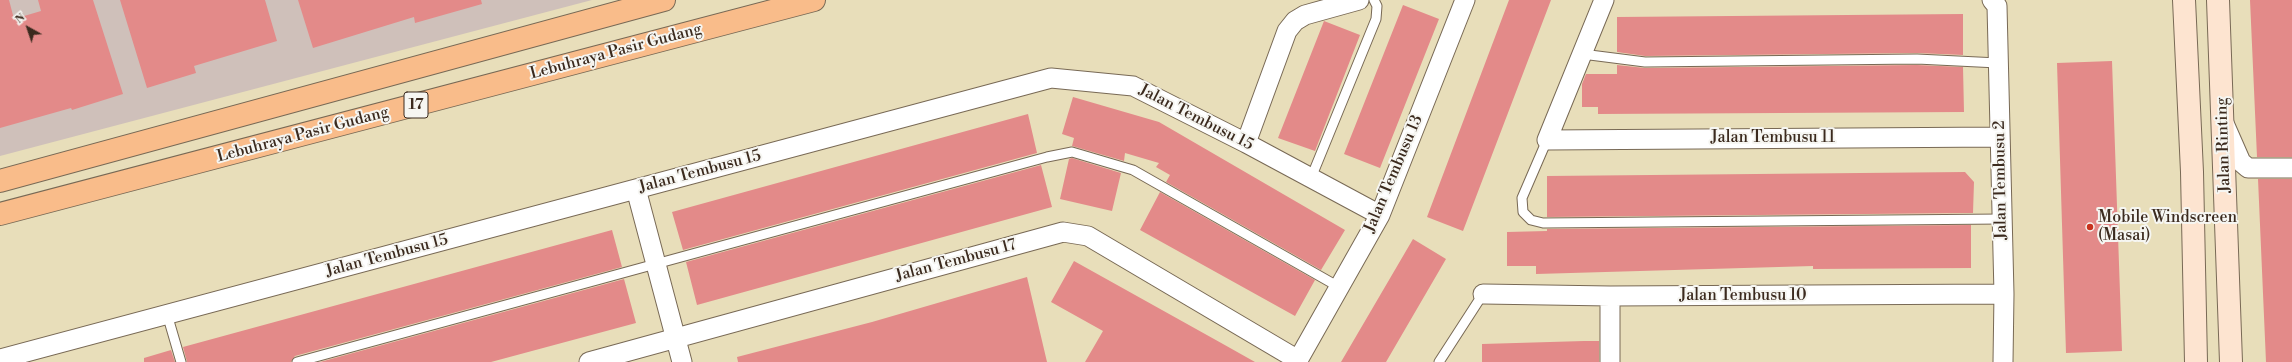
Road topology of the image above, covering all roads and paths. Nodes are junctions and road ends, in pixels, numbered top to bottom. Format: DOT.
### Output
graph roads {
  1 [pos="664,0"];
  2 [pos="814,0"];
  3 [pos="1359,0"];
  4 [pos="1374,0"];
  5 [pos="1465,0"];
  6 [pos="1604,0"];
  7 [pos="1992,0"];
  8 [pos="2184,0"];
  9 [pos="2218,0"];
  10 [pos="1582,54"];
  11 [pos="1998,63"];
  12 [pos="2223,120"];
  13 [pos="2000,137"];
  14 [pos="1547,140"];
  15 [pos="1246,143"];
  16 [pos="2292,168"];
  17 [pos="1311,178"];
  18 [pos="0,181"];
  19 [pos="636,189"];
  20 [pos="0,214"];
  21 [pos="1380,215"];
  22 [pos="2002,219"];
  23 [pos="656,264"];
  24 [pos="1339,287"];
  25 [pos="1483,294"];
  26 [pos="2004,294"];
  27 [pos="1610,296"];
  28 [pos="168,314"];
  29 [pos="677,338"];
  30 [pos="0,359"];
  31 [pos="1297,361"];
  32 [pos="181,362"];
  33 [pos="297,362"];
  34 [pos="589,362"];
  35 [pos="682,362"];
  36 [pos="1439,362"];
  37 [pos="1610,362"];
  38 [pos="2003,362"];
  39 [pos="2196,362"];
  40 [pos="2231,362"];
  1 -- 18 [label="highway, 17"];
  2 -- 20 [label="highway, Lebuhraya Pasir Gudang / 17"];
  3 -- 15 [label="street"];
  4 -- 17 [label="lane"];
  5 -- 21 [label="street, Jalan Tembusu 13"];
  6 -- 10 [label="street"];
  7 -- 11 [label="street, Jalan Tembusu 2"];
  8 -- 39 [label="main road, Jalan Rinting"];
  9 -- 12 [label="main road, Jalan Rinting"];
  10 -- 11 [label="lane"];
  10 -- 14 [label="street"];
  11 -- 13 [label="street, Jalan Tembusu 2"];
  12 -- 16 [label="street"];
  12 -- 40 [label="main road, Jalan Rinting"];
  13 -- 14 [label="street, Jalan Tembusu 11"];
  13 -- 22 [label="street, Jalan Tembusu 2"];
  14 -- 22 [label="lane"];
  15 -- 17 [label="street, Jalan Tembusu 15"];
  15 -- 19 [label="street, Jalan Tembusu 15"];
  17 -- 21 [label="street, Jalan Tembusu 15"];
  19 -- 23 [label="street"];
  19 -- 28 [label="street, Jalan Tembusu 15"];
  21 -- 24 [label="street, Jalan Tembusu 13"];
  22 -- 26 [label="street, Jalan Tembusu 2"];
  23 -- 24 [label="lane"];
  23 -- 29 [label="street"];
  23 -- 33 [label="lane"];
  24 -- 31 [label="street, Jalan Tembusu 13"];
  25 -- 27 [label="street, Jalan Tembusu 10"];
  25 -- 36 [label="lane"];
  26 -- 27 [label="street, Jalan Tembusu 10"];
  26 -- 38 [label="street, Jalan Tembusu 2"];
  27 -- 37 [label="street"];
  28 -- 30 [label="street, Jalan Tembusu 15"];
  28 -- 32 [label="lane"];
  29 -- 31 [label="street, Jalan Tembusu 17"];
  29 -- 34 [label="street, Jalan Tembusu 17"];
  29 -- 35 [label="street"];
}
